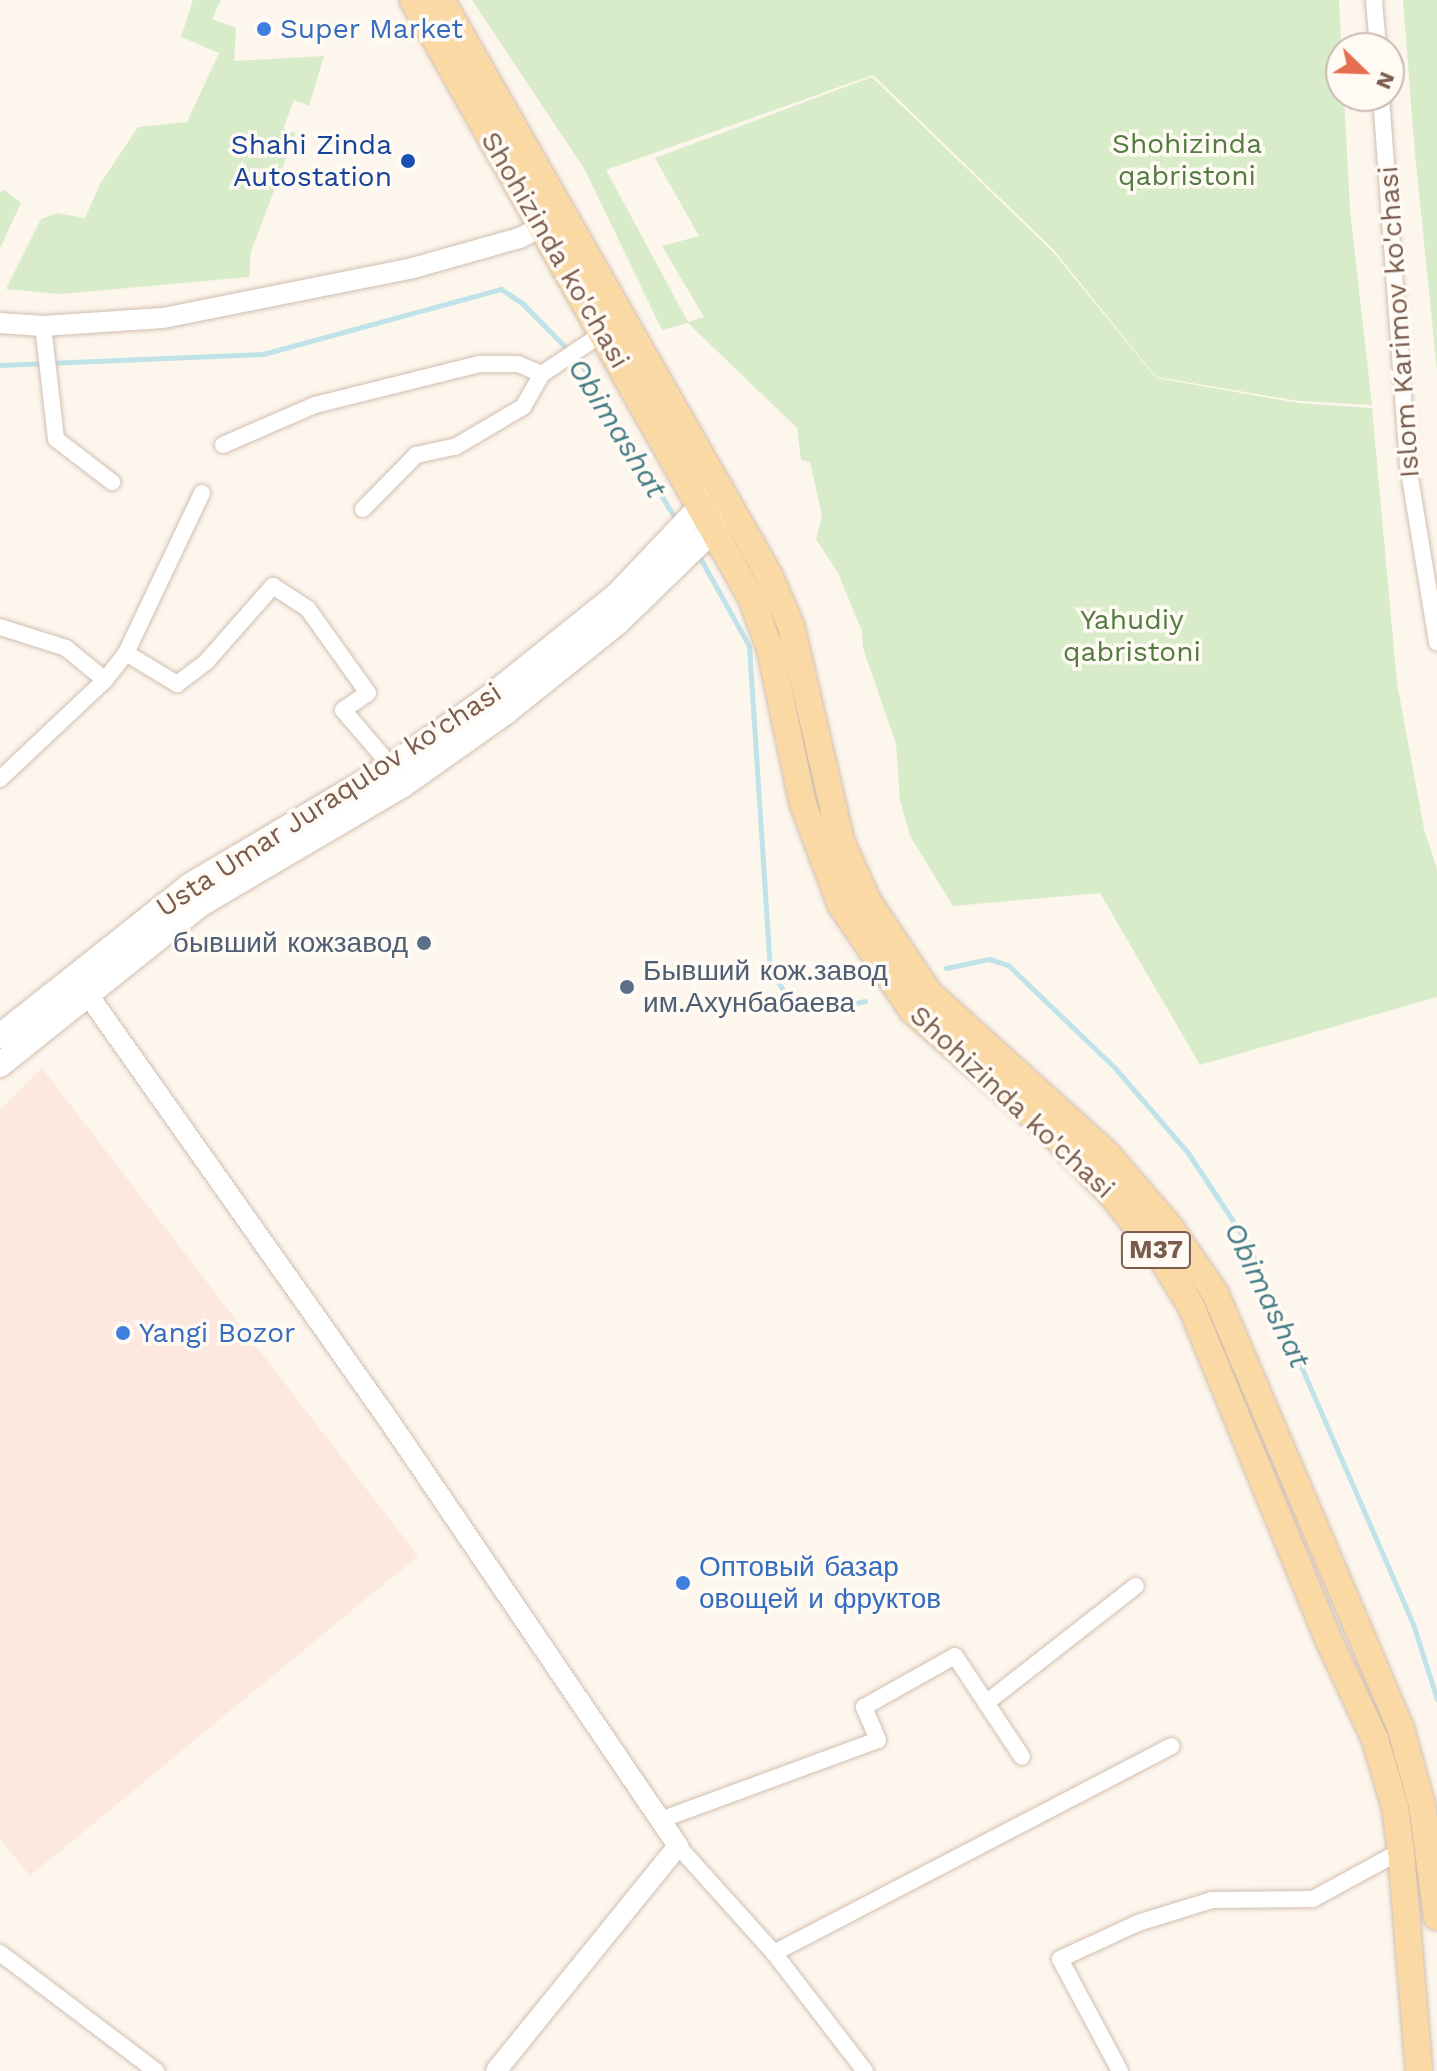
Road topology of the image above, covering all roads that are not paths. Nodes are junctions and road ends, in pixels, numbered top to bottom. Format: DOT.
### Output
graph roads {
  1 [pos="413,0"];
  2 [pos="441,0"];
  3 [pos="1374,0"];
  4 [pos="1377,32"];
  5 [pos="1382,112"];
  6 [pos="553,220"];
  7 [pos="0,323"];
  8 [pos="43,326"];
  9 [pos="591,339"];
  10 [pos="546,370"];
  11 [pos="223,445"];
  12 [pos="112,482"];
  13 [pos="202,493"];
  14 [pos="716,508"];
  15 [pos="363,509"];
  16 [pos="0,627"];
  17 [pos="1437,643"];
  18 [pos="126,653"];
  19 [pos="105,680"];
  20 [pos="391,766"];
  21 [pos="0,779"];
  22 [pos="81,984"];
  23 [pos="0,1036"];
  24 [pos="0,1065"];
  25 [pos="1136,1586"];
  26 [pos="986,1703"];
  27 [pos="1171,1746"];
  28 [pos="1022,1757"];
  29 [pos="663,1819"];
  30 [pos="678,1846"];
  31 [pos="1401,1851"];
  32 [pos="1437,1917"];
  33 [pos="0,1953"];
  34 [pos="774,1953"];
  35 [pos="156,2071"];
  36 [pos="496,2071"];
  37 [pos="865,2071"];
  38 [pos="1120,2071"];
  39 [pos="1419,2071"];
  1 -- 6 [label="main road, Shohizinda ko'chasi"];
  2 -- 6 [label="main road, Shohizinda ko'chasi"];
  3 -- 4 [label="street"];
  5 -- 17 [label="street, Islom Karimov ko'chasi"];
  6 -- 8 [label="street"];
  6 -- 9 [label="main road, Shohizinda ko'chasi"];
  6 -- 14 [label="main road, Shohizinda ko'chasi"];
  7 -- 8 [label="street"];
  8 -- 12 [label="street"];
  9 -- 10 [label="street"];
  9 -- 14 [label="main road, Shohizinda ko'chasi"];
  10 -- 11 [label="street"];
  10 -- 15 [label="street"];
  13 -- 18 [label="street"];
  14 -- 20 [label="main road, Usta Umar Juraqulov ko'chasi"];
  14 -- 22 [label="main road, Usta Umar Juraqulov ko'chasi"];
  14 -- 31 [label="main road, Shohizinda ko'chasi / M37"];
  14 -- 32 [label="main road, Shohizinda ko'chasi / M37"];
  16 -- 19 [label="street"];
  18 -- 19 [label="street"];
  18 -- 20 [label="street"];
  19 -- 21 [label="street"];
  20 -- 22 [label="main road, Usta Umar Juraqulov ko'chasi"];
  22 -- 23 [label="main road, Usta Umar Juraqulov ko'chasi"];
  22 -- 24 [label="main road, Usta Umar Juraqulov ko'chasi"];
  22 -- 29 [label="street"];
  25 -- 26 [label="street"];
  26 -- 28 [label="street"];
  26 -- 29 [label="street"];
  27 -- 34 [label="street"];
  29 -- 30 [label="street"];
  30 -- 34 [label="street"];
  30 -- 36 [label="street"];
  31 -- 38 [label="street"];
  31 -- 39 [label="main road, Shohizinda ko'chasi / M37"];
  33 -- 35 [label="street"];
  34 -- 37 [label="street"];
}
